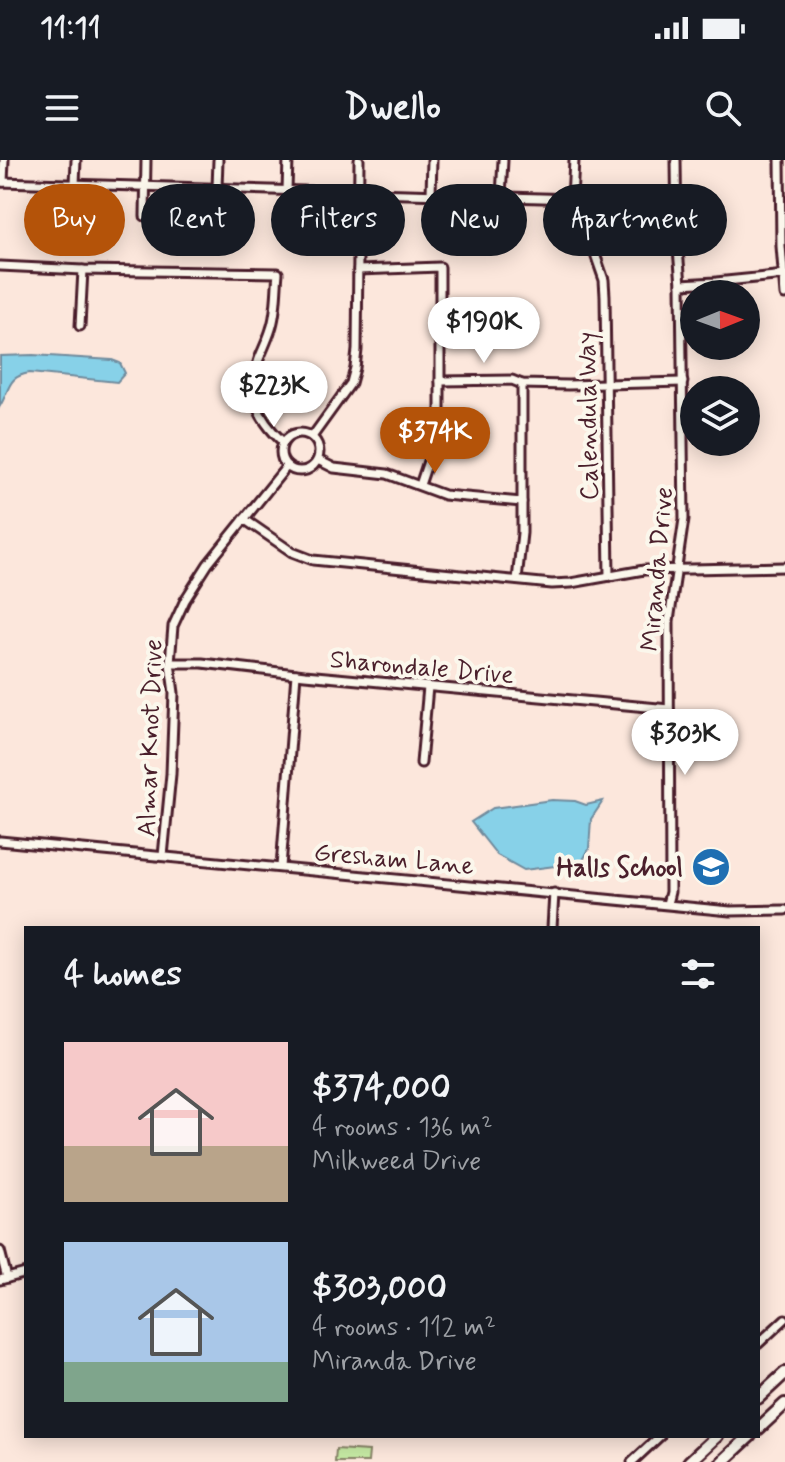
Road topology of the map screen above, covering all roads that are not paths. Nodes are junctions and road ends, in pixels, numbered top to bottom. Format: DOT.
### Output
graph roads {
  1 [pos="4,160"];
  2 [pos="76,160"];
  3 [pos="146,160"];
  4 [pos="218,160"];
  5 [pos="288,160"];
  6 [pos="359,160"];
  7 [pos="432,160"];
  8 [pos="503,160"];
  9 [pos="574,160"];
  10 [pos="676,160"];
  11 [pos="780,160"];
  12 [pos="2,182"];
  13 [pos="75,184"];
  14 [pos="146,184"];
  15 [pos="217,184"];
  16 [pos="287,184"];
  17 [pos="358,184"];
  18 [pos="431,184"];
  19 [pos="502,184"];
  20 [pos="573,184"];
  21 [pos="676,184"];
  22 [pos="358,256"];
  23 [pos="679,256"];
  24 [pos="596,257"];
  25 [pos="0,266"];
  26 [pos="83,270"];
  27 [pos="358,270"];
  28 [pos="785,275"];
  29 [pos="681,280"];
  30 [pos="737,280"];
  31 [pos="785,295"];
  32 [pos="80,326"];
  33 [pos="440,381"];
  34 [pos="680,382"];
  35 [pos="522,384"];
  36 [pos="606,384"];
  37 [pos="312,437"];
  38 [pos="283,442"];
  39 [pos="684,456"];
  40 [pos="318,460"];
  41 [pos="287,466"];
  42 [pos="420,485"];
  43 [pos="522,502"];
  44 [pos="244,519"];
  45 [pos="785,567"];
  46 [pos="677,569"];
  47 [pos="609,576"];
  48 [pos="517,580"];
  49 [pos="170,663"];
  50 [pos="296,674"];
  51 [pos="428,687"];
  52 [pos="669,709"];
  53 [pos="421,763"];
  54 [pos="0,841"];
  55 [pos="163,856"];
  56 [pos="281,867"];
  57 [pos="554,893"];
  58 [pos="667,904"];
  59 [pos="785,910"];
  60 [pos="552,926"];
  61 [pos="0,1251"];
  62 [pos="24,1274"];
  63 [pos="4,1279"];
  64 [pos="785,1319"];
  65 [pos="760,1342"];
  66 [pos="785,1373"];
  67 [pos="760,1396"];
  68 [pos="785,1404"];
  69 [pos="760,1427"];
  70 [pos="658,1438"];
  71 [pos="715,1438"];
  72 [pos="748,1438"];
  73 [pos="632,1462"];
  74 [pos="689,1462"];
  75 [pos="722,1462"];
  1 -- 12 [label="street"];
  2 -- 13 [label="street"];
  3 -- 14 [label="street"];
  4 -- 15 [label="street"];
  5 -- 16 [label="street"];
  6 -- 17 [label="street"];
  7 -- 18 [label="street"];
  8 -- 19 [label="street"];
  9 -- 20 [label="street"];
  10 -- 21 [label="street, Miranda Drive"];
  11 -- 28 [label="street"];
  12 -- 13 [label="street"];
  22 -- 27 [label="street"];
  23 -- 29 [label="street, Miranda Drive"];
  24 -- 36 [label="street, Calendula Way"];
  25 -- 26 [label="street"];
  26 -- 32 [label="street"];
  26 -- 38 [label="street"];
  27 -- 33 [label="street"];
  27 -- 37 [label="street"];
  28 -- 30 [label="street"];
  28 -- 31 [label="street"];
  33 -- 35 [label="street"];
  33 -- 42 [label="street"];
  34 -- 36 [label="street"];
  35 -- 36 [label="street"];
  35 -- 43 [label="street"];
  36 -- 47 [label="street, Calendula Way"];
  37 -- 38 [label="street"];
  37 -- 40 [label="street"];
  38 -- 41 [label="street"];
  39 -- 46 [label="street, Miranda Drive"];
  40 -- 41 [label="street"];
  40 -- 42 [label="street"];
  41 -- 44 [label="street, Almar Knot Drive"];
  42 -- 43 [label="street"];
  43 -- 48 [label="street"];
  44 -- 48 [label="street"];
  44 -- 49 [label="street, Almar Knot Drive"];
  45 -- 46 [label="street"];
  46 -- 47 [label="street"];
  46 -- 52 [label="street, Miranda Drive"];
  47 -- 48 [label="street"];
  49 -- 50 [label="street, Sharondale Drive"];
  49 -- 55 [label="street, Almar Knot Drive"];
  50 -- 51 [label="street, Sharondale Drive"];
  50 -- 56 [label="street"];
  51 -- 52 [label="street, Sharondale Drive"];
  51 -- 53 [label="street"];
  52 -- 58 [label="street, Miranda Drive"];
  54 -- 55 [label="street, Gresham Lane"];
  55 -- 56 [label="street, Gresham Lane"];
  56 -- 57 [label="street, Gresham Lane"];
  57 -- 58 [label="street, Gresham Lane"];
  57 -- 60 [label="street"];
  58 -- 59 [label="street, Gresham Lane"];
  61 -- 63 [label="street"];
  62 -- 63 [label="street"];
  64 -- 65 [label="street"];
  66 -- 67 [label="highway"];
  68 -- 69 [label="highway"];
  70 -- 73 [label="street"];
  71 -- 74 [label="highway"];
  72 -- 75 [label="highway"];
}
